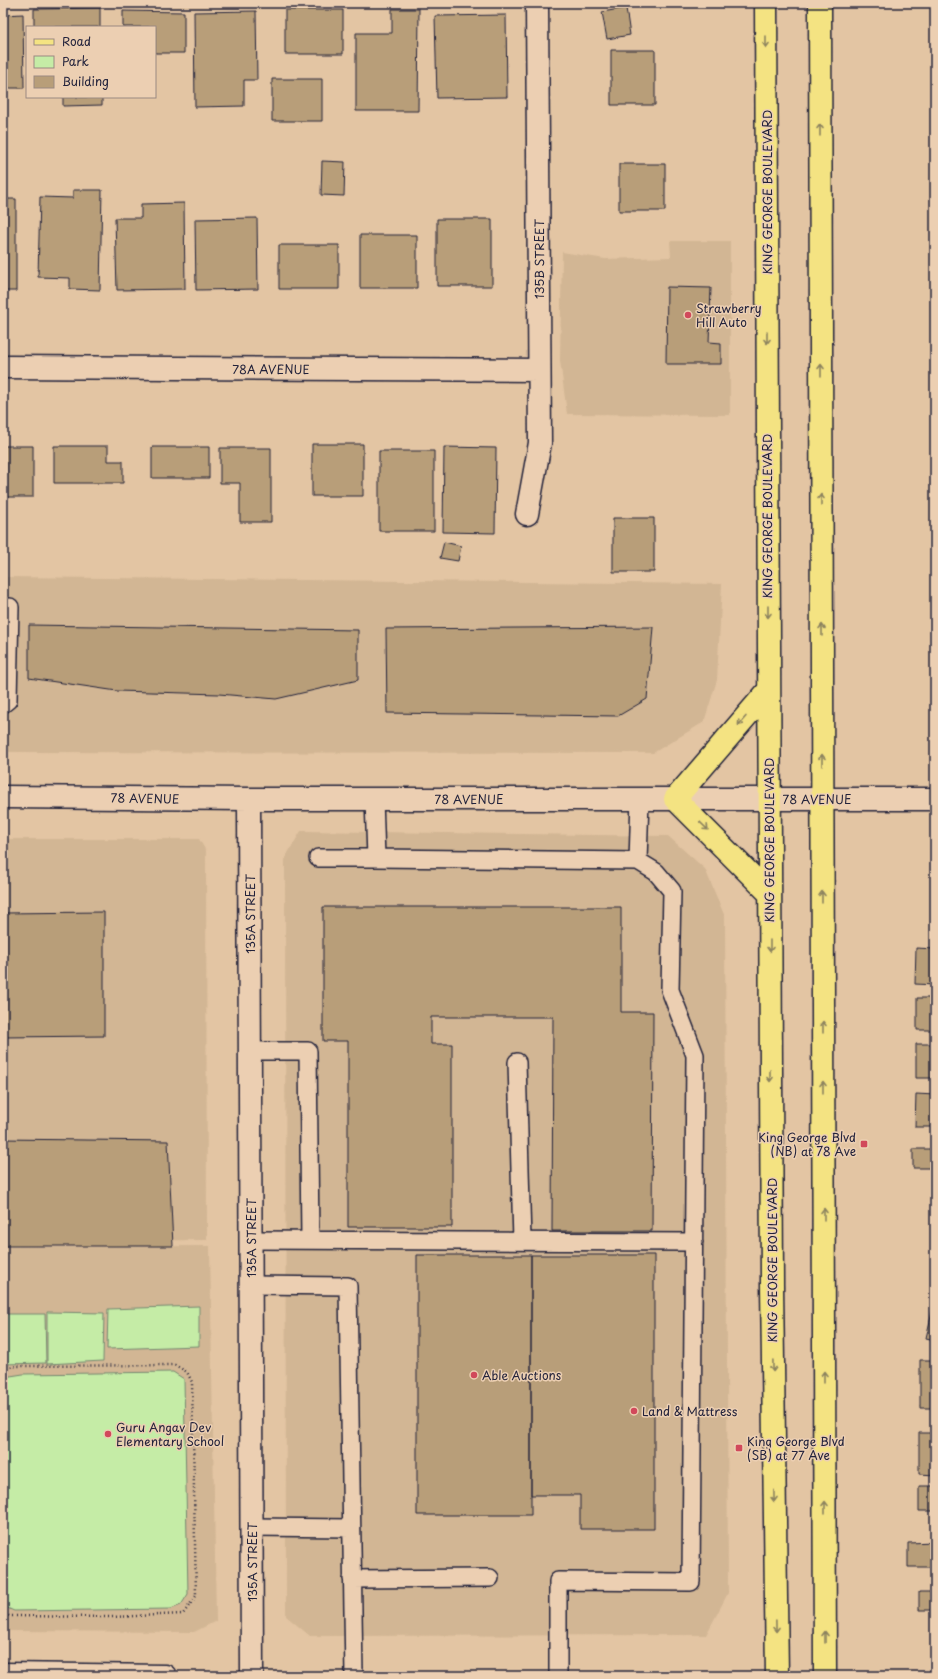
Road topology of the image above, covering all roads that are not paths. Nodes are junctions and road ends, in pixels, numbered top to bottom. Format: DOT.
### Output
graph roads {
  1 [pos="537,3"];
  2 [pos="766,3"];
  3 [pos="820,3"];
  4 [pos="3,367"];
  5 [pos="539,370"];
  6 [pos="527,514"];
  7 [pos="3,607"];
  8 [pos="768,691"];
  9 [pos="3,704"];
  10 [pos="3,797"];
  11 [pos="249,799"];
  12 [pos="374,799"];
  13 [pos="640,799"];
  14 [pos="675,799"];
  15 [pos="769,799"];
  16 [pos="822,799"];
  17 [pos="935,799"];
  18 [pos="318,858"];
  19 [pos="376,858"];
  20 [pos="638,861"];
  21 [pos="769,893"];
  22 [pos="250,1051"];
  23 [pos="517,1062"];
  24 [pos="251,1240"];
  25 [pos="310,1240"];
  26 [pos="522,1241"];
  27 [pos="694,1242"];
  28 [pos="251,1286"];
  29 [pos="252,1527"];
  30 [pos="351,1528"];
  31 [pos="490,1578"];
  32 [pos="352,1579"];
  33 [pos="3,1674"];
  34 [pos="165,1676"];
  35 [pos="252,1676"];
  36 [pos="354,1676"];
  37 [pos="558,1676"];
  38 [pos="776,1676"];
  39 [pos="825,1676"];
  1 -- 5 [label="street, 135B STREET"];
  2 -- 8 [label="main road, KING GEORGE BOULEVARD, one-way"];
  16 -- 3 [label="main road, one-way"];
  4 -- 5 [label="street, 78A AVENUE"];
  5 -- 6 [label="street, 135B STREET"];
  7 -- 9 [label="lane"];
  8 -- 14 [label="main road, one-way"];
  8 -- 15 [label="main road, KING GEORGE BOULEVARD"];
  10 -- 11 [label="street, 78 AVENUE"];
  11 -- 12 [label="street, 78 AVENUE"];
  11 -- 22 [label="street, 135A STREET"];
  12 -- 13 [label="street, 78 AVENUE"];
  12 -- 19 [label="lane"];
  13 -- 14 [label="street, 78 AVENUE"];
  13 -- 20 [label="lane"];
  14 -- 15 [label="street, 78 AVENUE"];
  14 -- 21 [label="main road, one-way"];
  15 -- 16 [label="street, 78 AVENUE"];
  15 -- 21 [label="main road, KING GEORGE BOULEVARD"];
  16 -- 17 [label="street, 78 AVENUE"];
  39 -- 16 [label="main road, one-way"];
  18 -- 19 [label="lane"];
  19 -- 20 [label="lane"];
  20 -- 27 [label="lane"];
  21 -- 38 [label="main road, KING GEORGE BOULEVARD, one-way"];
  22 -- 24 [label="street, 135A STREET"];
  22 -- 25 [label="lane"];
  23 -- 26 [label="lane"];
  24 -- 25 [label="lane"];
  24 -- 28 [label="street, 135A STREET"];
  25 -- 26 [label="lane"];
  26 -- 27 [label="lane"];
  27 -- 37 [label="lane"];
  28 -- 29 [label="street, 135A STREET"];
  28 -- 30 [label="lane"];
  29 -- 30 [label="lane"];
  29 -- 35 [label="street, 135A STREET"];
  30 -- 32 [label="lane"];
  31 -- 32 [label="lane"];
  32 -- 36 [label="lane"];
  33 -- 34 [label="street"];
}
